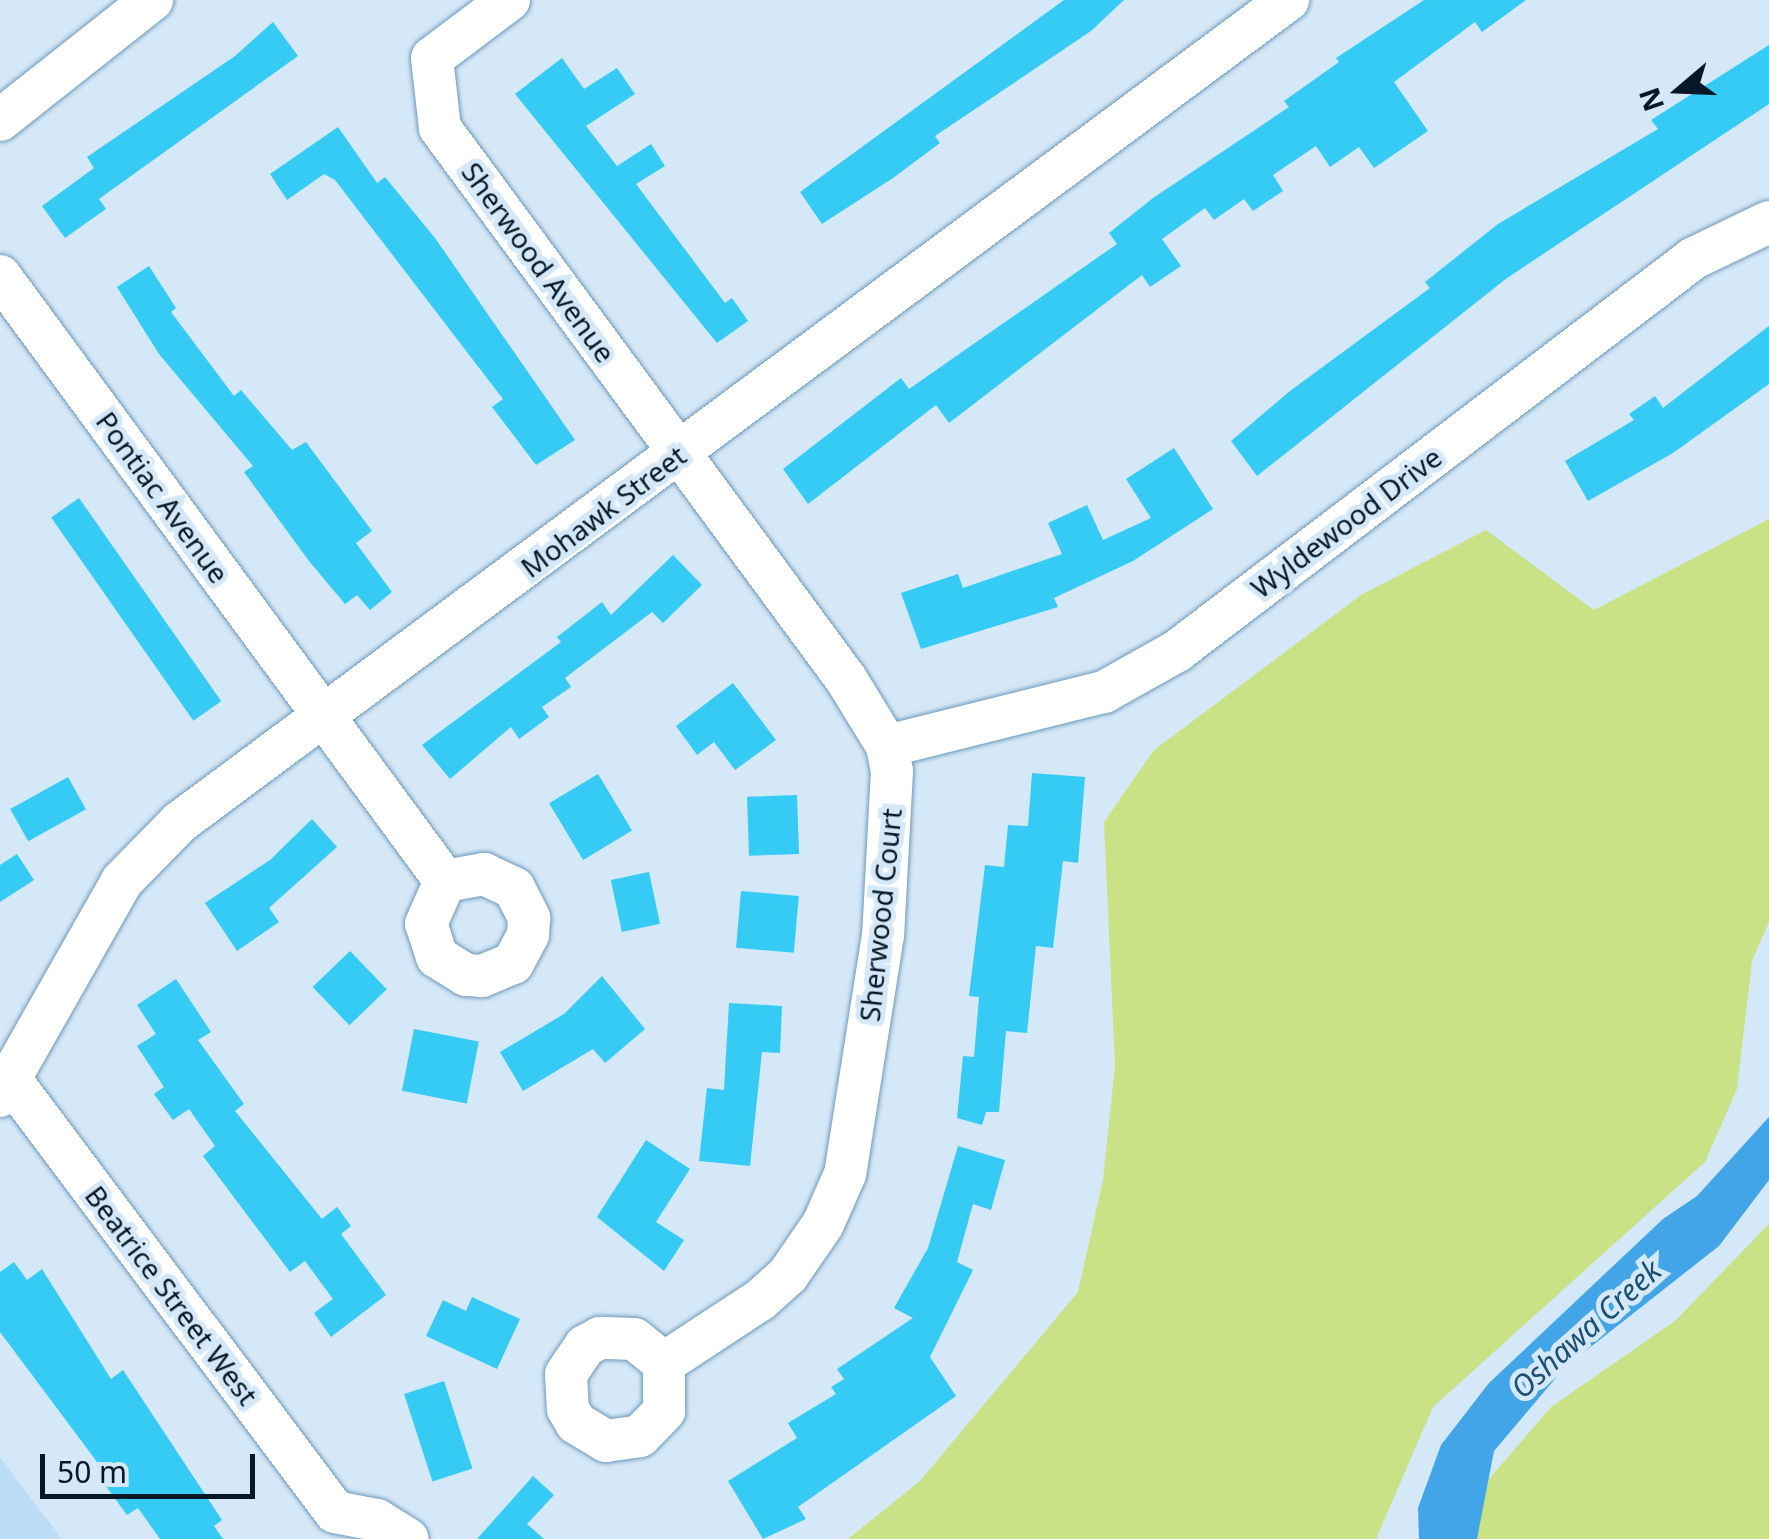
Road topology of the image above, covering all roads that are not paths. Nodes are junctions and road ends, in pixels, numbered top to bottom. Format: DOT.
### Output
graph roads {
  1 [pos="152,0"];
  2 [pos="510,0"];
  3 [pos="1288,0"];
  4 [pos="0,120"];
  5 [pos="1769,222"];
  6 [pos="0,276"];
  7 [pos="680,453"];
  8 [pos="327,718"];
  9 [pos="887,746"];
  10 [pos="445,881"];
  11 [pos="5,1087"];
  12 [pos="664,1363"];
  13 [pos="332,1525"];
  14 [pos="408,1539"];
  1 -- 4 [label="street"];
  2 -- 7 [label="street, Sherwood Avenue"];
  3 -- 7 [label="street, Mohawk Street"];
  5 -- 9 [label="street, Wyldewood Drive"];
  6 -- 8 [label="street, Pontiac Avenue"];
  7 -- 8 [label="street, Mohawk Street"];
  7 -- 9 [label="street, Sherwood Court"];
  8 -- 10 [label="street, Pontiac Avenue"];
  8 -- 11 [label="street, Mohawk Street"];
  9 -- 12 [label="street, Sherwood Court"];
  11 -- 13 [label="street, Beatrice Street West"];
  13 -- 14 [label="street, Beatrice Street West"];
}
